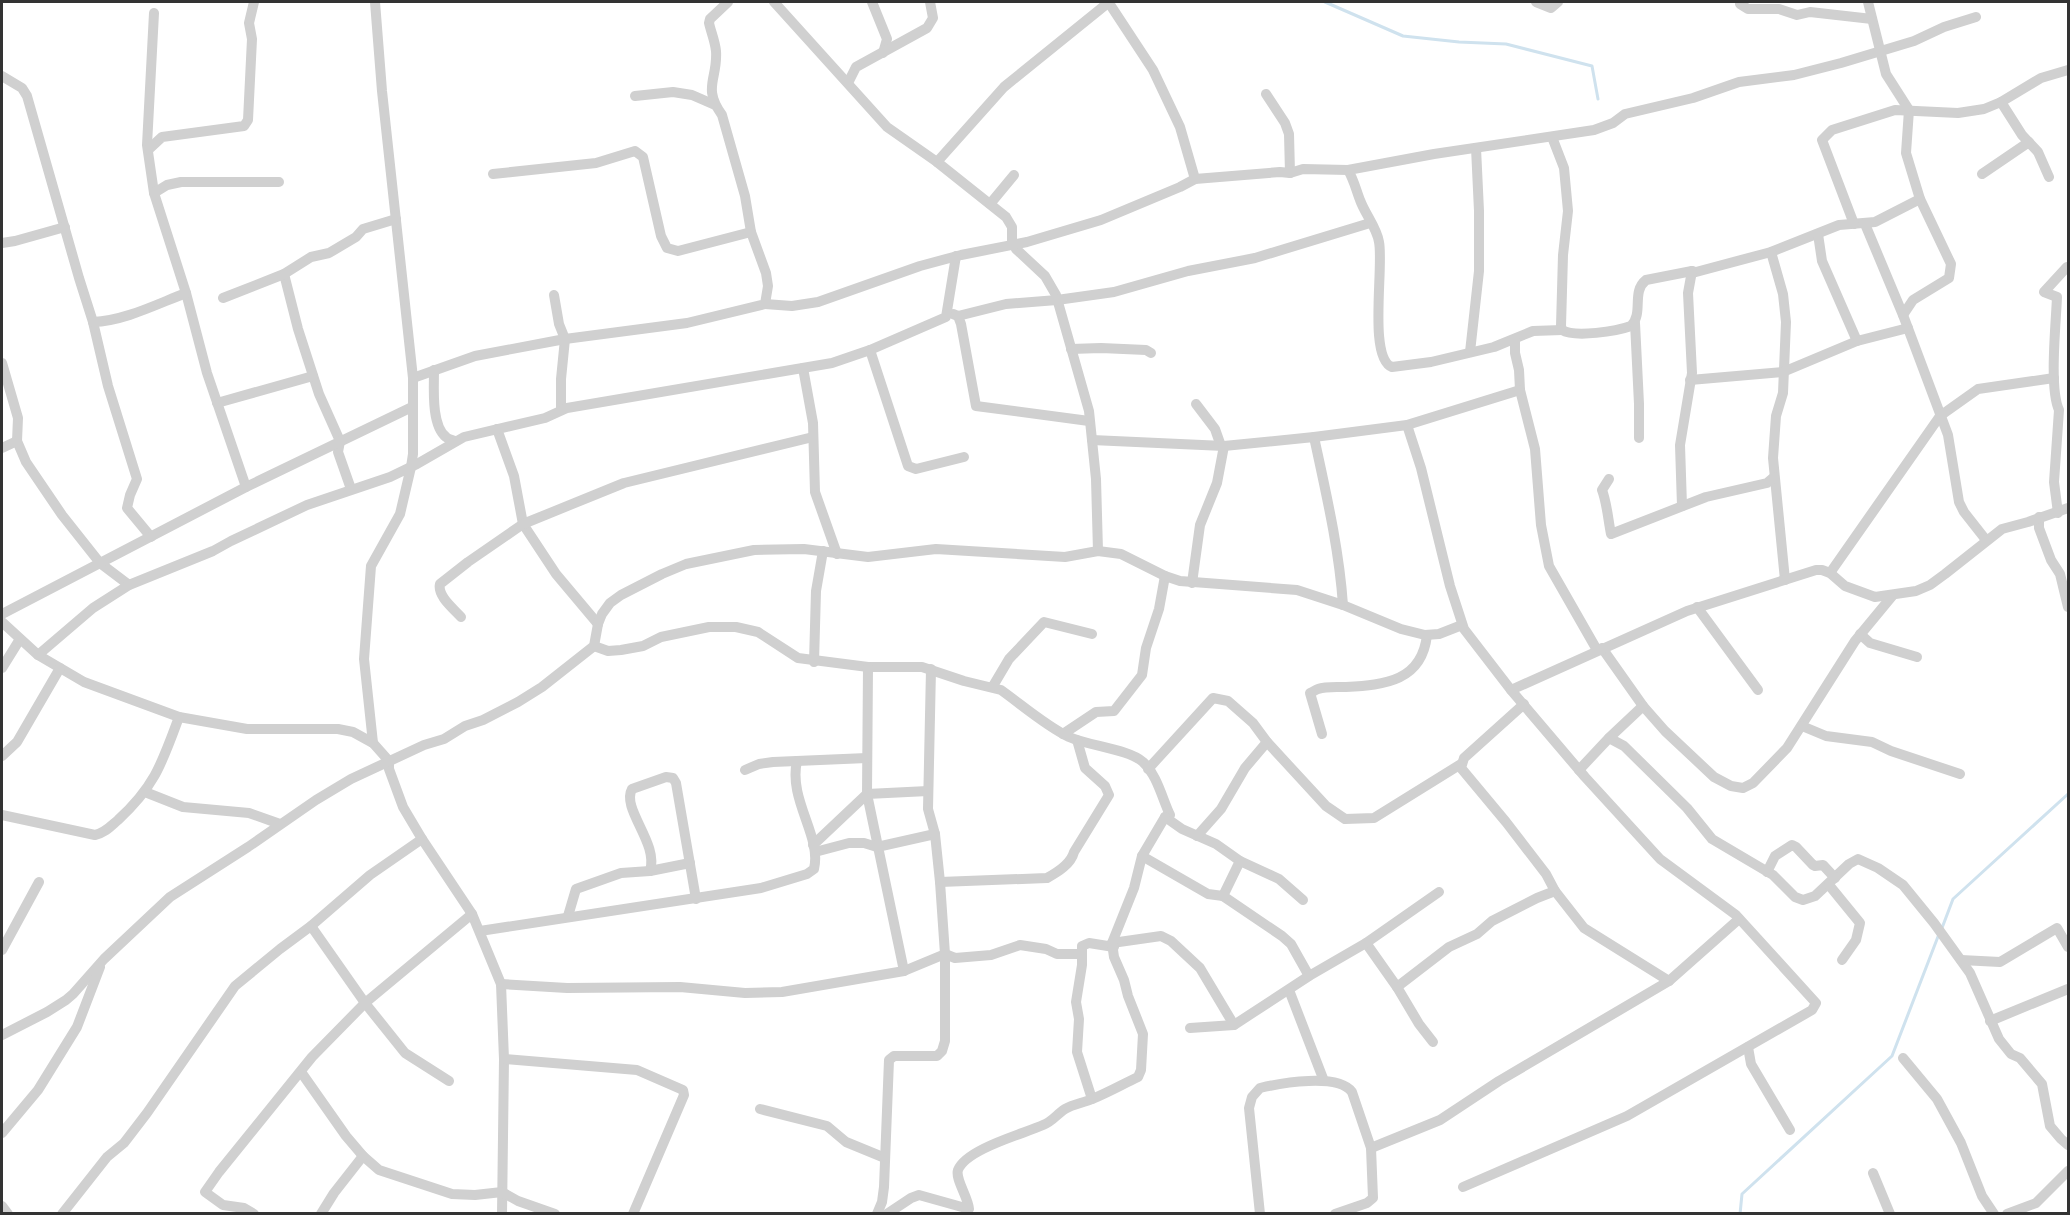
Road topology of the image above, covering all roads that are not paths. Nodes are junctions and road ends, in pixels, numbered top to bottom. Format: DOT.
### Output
graph roads {
  1 [pos="254,2"];
  2 [pos="375,2"];
  3 [pos="728,2"];
  4 [pos="774,2"];
  5 [pos="872,2"];
  6 [pos="930,2"];
  7 [pos="1109,2"];
  8 [pos="1536,2"];
  9 [pos="1558,2"];
  10 [pos="1868,2"];
  11 [pos="1740,4"];
  12 [pos="154,13"];
  13 [pos="1976,17"];
  14 [pos="1872,19"];
  15 [pos="1880,51"];
  16 [pos="883,53"];
  17 [pos="2068,70"];
  18 [pos="2,76"];
  19 [pos="848,84"];
  20 [pos="1266,94"];
  21 [pos="635,96"];
  22 [pos="2001,102"];
  23 [pos="715,105"];
  24 [pos="1909,110"];
  25 [pos="1552,137"];
  26 [pos="2029,142"];
  27 [pos="1476,148"];
  28 [pos="148,150"];
  29 [pos="937,162"];
  30 [pos="1348,170"];
  31 [pos="1290,173"];
  32 [pos="493,174"];
  33 [pos="1982,174"];
  34 [pos="1014,175"];
  35 [pos="2049,177"];
  36 [pos="1195,179"];
  37 [pos="279,183"];
  38 [pos="154,193"];
  39 [pos="1920,199"];
  40 [pos="990,204"];
  41 [pos="396,219"];
  42 [pos="1370,224"];
  43 [pos="1859,224"];
  44 [pos="64,227"];
  45 [pos="751,232"];
  46 [pos="1818,234"];
  47 [pos="2,243"];
  48 [pos="1014,245"];
  49 [pos="1771,252"];
  50 [pos="956,256"];
  51 [pos="2067,267"];
  52 [pos="1692,271"];
  53 [pos="284,274"];
  54 [pos="186,293"];
  55 [pos="554,295"];
  56 [pos="223,298"];
  57 [pos="1057,300"];
  58 [pos="765,304"];
  59 [pos="1903,315"];
  60 [pos="952,316"];
  61 [pos="93,322"];
  62 [pos="1635,323"];
  63 [pos="1908,328"];
  64 [pos="1562,330"];
  65 [pos="565,339"];
  66 [pos="1515,339"];
  67 [pos="1857,341"];
  68 [pos="1071,349"];
  69 [pos="870,350"];
  70 [pos="1470,352"];
  71 [pos="1151,353"];
  72 [pos="2,363"];
  73 [pos="803,368"];
  74 [pos="434,370"];
  75 [pos="1783,372"];
  76 [pos="313,376"];
  77 [pos="413,378"];
  78 [pos="2054,378"];
  79 [pos="1690,380"];
  80 [pos="1520,390"];
  81 [pos="217,403"];
  82 [pos="1196,404"];
  83 [pos="412,407"];
  84 [pos="561,410"];
  85 [pos="1940,416"];
  86 [pos="1089,421"];
  87 [pos="1407,425"];
  88 [pos="497,429"];
  89 [pos="813,437"];
  90 [pos="1314,437"];
  91 [pos="1639,438"];
  92 [pos="1092,440"];
  93 [pos="17,441"];
  94 [pos="340,441"];
  95 [pos="455,441"];
  96 [pos="1223,446"];
  97 [pos="2,448"];
  98 [pos="964,457"];
  99 [pos="411,467"];
  100 [pos="1774,477"];
  101 [pos="1609,479"];
  102 [pos="246,487"];
  103 [pos="351,489"];
  104 [pos="1682,506"];
  105 [pos="2063,510"];
  106 [pos="2039,517"];
  107 [pos="524,524"];
  108 [pos="151,537"];
  109 [pos="1986,540"];
  110 [pos="823,551"];
  111 [pos="1098,551"];
  112 [pos="837,554"];
  113 [pos="100,563"];
  114 [pos="1830,573"];
  115 [pos="1165,576"];
  116 [pos="1785,580"];
  117 [pos="1192,583"];
  118 [pos="129,585"];
  119 [pos="1893,596"];
  120 [pos="1342,605"];
  121 [pos="1697,607"];
  122 [pos="2068,608"];
  123 [pos="2,614"];
  124 [pos="461,617"];
  125 [pos="2,622"];
  126 [pos="598,624"];
  127 [pos="1462,625"];
  128 [pos="1092,634"];
  129 [pos="1860,634"];
  130 [pos="1427,635"];
  131 [pos="20,639"];
  132 [pos="594,646"];
  133 [pos="1599,649"];
  134 [pos="38,654"];
  135 [pos="1917,657"];
  136 [pos="814,662"];
  137 [pos="868,667"];
  138 [pos="2,668"];
  139 [pos="60,668"];
  140 [pos="930,669"];
  141 [pos="993,686"];
  142 [pos="1511,690"];
  143 [pos="1758,690"];
  144 [pos="1524,704"];
  145 [pos="1643,706"];
  146 [pos="179,717"];
  147 [pos="1802,726"];
  148 [pos="1063,734"];
  149 [pos="1322,734"];
  150 [pos="1609,738"];
  151 [pos="1077,740"];
  152 [pos="1266,742"];
  153 [pos="373,743"];
  154 [pos="2,756"];
  155 [pos="867,758"];
  156 [pos="797,761"];
  157 [pos="389,762"];
  158 [pos="1461,764"];
  159 [pos="1148,769"];
  160 [pos="745,770"];
  161 [pos="1579,770"];
  162 [pos="1960,774"];
  163 [pos="928,791"];
  164 [pos="145,792"];
  165 [pos="867,794"];
  166 [pos="2,815"];
  167 [pos="1165,817"];
  168 [pos="280,824"];
  169 [pos="935,834"];
  170 [pos="1197,836"];
  171 [pos="422,839"];
  172 [pos="877,847"];
  173 [pos="814,848"];
  174 [pos="1142,856"];
  175 [pos="1240,861"];
  176 [pos="690,863"];
  177 [pos="650,871"];
  178 [pos="1767,872"];
  179 [pos="1832,881"];
  180 [pos="39,882"];
  181 [pos="940,882"];
  182 [pos="1555,891"];
  183 [pos="1439,892"];
  184 [pos="1223,896"];
  185 [pos="696,899"];
  186 [pos="1303,900"];
  187 [pos="472,914"];
  188 [pos="568,916"];
  189 [pos="1739,919"];
  190 [pos="311,926"];
  191 [pos="480,931"];
  192 [pos="1366,943"];
  193 [pos="1113,945"];
  194 [pos="2068,947"];
  195 [pos="2,950"];
  196 [pos="945,954"];
  197 [pos="1081,954"];
  198 [pos="104,959"];
  199 [pos="1842,960"];
  200 [pos="1961,960"];
  201 [pos="904,971"];
  202 [pos="1309,976"];
  203 [pos="1668,981"];
  204 [pos="501,984"];
  205 [pos="1397,987"];
  206 [pos="2068,989"];
  207 [pos="1289,990"];
  208 [pos="364,1003"];
  209 [pos="1990,1020"];
  210 [pos="1234,1025"];
  211 [pos="1190,1028"];
  212 [pos="2,1035"];
  213 [pos="1433,1042"];
  214 [pos="1748,1047"];
  215 [pos="1903,1058"];
  216 [pos="504,1059"];
  217 [pos="301,1072"];
  218 [pos="449,1081"];
  219 [pos="1324,1081"];
  220 [pos="1092,1099"];
  221 [pos="760,1109"];
  222 [pos="1790,1130"];
  223 [pos="2,1133"];
  224 [pos="2068,1144"];
  225 [pos="1371,1148"];
  226 [pos="363,1156"];
  227 [pos="885,1158"];
  228 [pos="2068,1171"];
  229 [pos="1873,1173"];
  230 [pos="1463,1187"];
  231 [pos="502,1192"];
  232 [pos="2,1206"];
  233 [pos="974,1211"];
  234 [pos="9,1214"];
  235 [pos="62,1214"];
  236 [pos="254,1214"];
  237 [pos="321,1214"];
  238 [pos="502,1214"];
  239 [pos="555,1214"];
  240 [pos="633,1214"];
  241 [pos="877,1214"];
  242 [pos="886,1214"];
  243 [pos="1260,1214"];
  244 [pos="1335,1214"];
  245 [pos="1890,1214"];
  246 [pos="1994,1214"];
  247 [pos="2007,1214"];
  1 -- 28 [label="street"];
  2 -- 41 [label="street"];
  3 -- 23 [label="street"];
  4 -- 19 [label="street"];
  5 -- 16 [label="street"];
  6 -- 16 [label="street"];
  7 -- 29 [label="street"];
  7 -- 36 [label="street"];
  8 -- 9 [label="street"];
  10 -- 14 [label="street"];
  11 -- 14 [label="street"];
  12 -- 28 [label="street"];
  13 -- 15 [label="street"];
  14 -- 15 [label="street"];
  15 -- 24 [label="street"];
  15 -- 25 [label="street"];
  16 -- 19 [label="street"];
  17 -- 22 [label="street"];
  18 -- 44 [label="street"];
  19 -- 29 [label="street"];
  20 -- 31 [label="street"];
  21 -- 23 [label="street"];
  22 -- 24 [label="street"];
  22 -- 26 [label="street"];
  23 -- 45 [label="street"];
  24 -- 39 [label="street"];
  24 -- 43 [label="street"];
  25 -- 27 [label="street"];
  25 -- 64 [label="street"];
  26 -- 33 [label="street"];
  26 -- 35 [label="street"];
  27 -- 30 [label="street"];
  27 -- 70 [label="street"];
  28 -- 38 [label="street"];
  29 -- 40 [label="street"];
  30 -- 31 [label="street"];
  30 -- 42 [label="street"];
  31 -- 36 [label="street"];
  32 -- 45 [label="street"];
  34 -- 40 [label="street"];
  36 -- 48 [label="street"];
  37 -- 38 [label="street"];
  38 -- 54 [label="street"];
  39 -- 43 [label="street"];
  39 -- 59 [label="street"];
  40 -- 48 [label="street"];
  41 -- 53 [label="street"];
  41 -- 77 [label="street"];
  42 -- 57 [label="street"];
  42 -- 70 [label="street"];
  43 -- 46 [label="street"];
  43 -- 59 [label="street"];
  44 -- 47 [label="street"];
  44 -- 61 [label="street"];
  45 -- 58 [label="street"];
  46 -- 49 [label="street"];
  46 -- 67 [label="street"];
  48 -- 50 [label="street"];
  48 -- 57 [label="street"];
  49 -- 52 [label="street"];
  49 -- 75 [label="street"];
  50 -- 58 [label="street"];
  50 -- 60 [label="street"];
  51 -- 78 [label="street"];
  52 -- 62 [label="street"];
  52 -- 79 [label="street"];
  53 -- 56 [label="street"];
  53 -- 76 [label="street"];
  54 -- 61 [label="street"];
  54 -- 81 [label="street"];
  55 -- 65 [label="street"];
  57 -- 60 [label="street"];
  57 -- 68 [label="street"];
  58 -- 65 [label="street"];
  59 -- 63 [label="street"];
  60 -- 69 [label="street"];
  60 -- 86 [label="street"];
  61 -- 108 [label="street"];
  62 -- 64 [label="street"];
  62 -- 91 [label="street"];
  63 -- 67 [label="street"];
  63 -- 85 [label="street"];
  64 -- 66 [label="street"];
  65 -- 74 [label="street"];
  65 -- 84 [label="street"];
  66 -- 70 [label="street"];
  66 -- 80 [label="street"];
  67 -- 75 [label="street"];
  68 -- 71 [label="street"];
  68 -- 86 [label="street"];
  69 -- 73 [label="street"];
  69 -- 98 [label="street"];
  72 -- 93 [label="street"];
  73 -- 84 [label="street"];
  73 -- 89 [label="street"];
  74 -- 77 [label="street"];
  74 -- 95 [label="street"];
  75 -- 79 [label="street"];
  75 -- 100 [label="street"];
  76 -- 81 [label="street"];
  76 -- 94 [label="street"];
  77 -- 83 [label="street"];
  78 -- 85 [label="street"];
  78 -- 105 [label="street"];
  79 -- 104 [label="street"];
  80 -- 87 [label="street"];
  80 -- 133 [label="street"];
  81 -- 102 [label="street"];
  82 -- 96 [label="street"];
  83 -- 94 [label="street"];
  83 -- 99 [label="street"];
  84 -- 88 [label="street"];
  85 -- 109 [label="street"];
  85 -- 114 [label="street"];
  86 -- 92 [label="street"];
  87 -- 90 [label="street"];
  87 -- 127 [label="street"];
  88 -- 95 [label="street"];
  88 -- 107 [label="street"];
  89 -- 107 [label="street"];
  89 -- 112 [label="street"];
  90 -- 96 [label="street"];
  90 -- 120 [label="street"];
  92 -- 96 [label="street"];
  92 -- 111 [label="street"];
  93 -- 97 [label="street"];
  93 -- 113 [label="street"];
  94 -- 102 [label="street"];
  94 -- 103 [label="street"];
  95 -- 99 [label="street"];
  96 -- 117 [label="street"];
  99 -- 103 [label="street"];
  99 -- 153 [label="street"];
  100 -- 104 [label="street"];
  100 -- 116 [label="street"];
  101 -- 104 [label="street"];
  102 -- 108 [label="street"];
  103 -- 118 [label="street"];
  105 -- 106 [label="street"];
  106 -- 109 [label="street"];
  106 -- 122 [label="street"];
  107 -- 124 [label="street"];
  107 -- 126 [label="street"];
  108 -- 113 [label="street"];
  109 -- 119 [label="street"];
  110 -- 112 [label="street"];
  110 -- 126 [label="street"];
  110 -- 136 [label="street"];
  111 -- 112 [label="street"];
  111 -- 115 [label="street"];
  113 -- 118 [label="street"];
  113 -- 123 [label="street"];
  114 -- 116 [label="street"];
  114 -- 119 [label="street"];
  115 -- 117 [label="street"];
  115 -- 148 [label="street"];
  116 -- 121 [label="street"];
  117 -- 120 [label="street"];
  118 -- 134 [label="street"];
  119 -- 129 [label="street"];
  120 -- 130 [label="street"];
  121 -- 133 [label="street"];
  121 -- 143 [label="street"];
  125 -- 131 [label="street"];
  126 -- 132 [label="street"];
  127 -- 130 [label="street"];
  127 -- 142 [label="street"];
  128 -- 141 [label="street"];
  129 -- 135 [label="street"];
  129 -- 147 [label="street"];
  130 -- 149 [label="street"];
  131 -- 134 [label="street"];
  131 -- 138 [label="street"];
  132 -- 136 [label="street"];
  132 -- 157 [label="street"];
  133 -- 142 [label="street"];
  133 -- 145 [label="street"];
  134 -- 139 [label="street"];
  136 -- 137 [label="street"];
  137 -- 140 [label="street"];
  137 -- 155 [label="street"];
  139 -- 146 [label="street"];
  139 -- 154 [label="street"];
  140 -- 141 [label="street"];
  140 -- 163 [label="street"];
  141 -- 148 [label="street"];
  142 -- 144 [label="street"];
  144 -- 158 [label="street"];
  144 -- 161 [label="street"];
  145 -- 147 [label="street"];
  145 -- 150 [label="street"];
  146 -- 153 [label="street"];
  146 -- 164 [label="street"];
  147 -- 162 [label="street"];
  148 -- 151 [label="street"];
  150 -- 161 [label="street"];
  150 -- 178 [label="street"];
  151 -- 159 [label="street"];
  151 -- 181 [label="street"];
  152 -- 158 [label="street"];
  152 -- 159 [label="street"];
  152 -- 170 [label="street"];
  153 -- 157 [label="street"];
  155 -- 156 [label="street"];
  155 -- 165 [label="street"];
  156 -- 160 [label="street"];
  156 -- 173 [label="street"];
  157 -- 168 [label="street"];
  157 -- 171 [label="street"];
  158 -- 182 [label="street"];
  159 -- 167 [label="street"];
  161 -- 189 [label="street"];
  163 -- 165 [label="street"];
  163 -- 169 [label="street"];
  164 -- 166 [label="street"];
  164 -- 168 [label="street"];
  165 -- 172 [label="street"];
  165 -- 173 [label="street"];
  167 -- 170 [label="street"];
  167 -- 174 [label="street"];
  168 -- 198 [label="street"];
  169 -- 172 [label="street"];
  169 -- 181 [label="street"];
  170 -- 175 [label="street"];
  171 -- 187 [label="street"];
  171 -- 190 [label="street"];
  172 -- 173 [label="street"];
  172 -- 201 [label="street"];
  173 -- 185 [label="street"];
  174 -- 184 [label="street"];
  174 -- 193 [label="street"];
  175 -- 184 [label="street"];
  175 -- 186 [label="street"];
  176 -- 177 [label="street"];
  176 -- 177 [label="street"];
  176 -- 185 [label="street"];
  177 -- 188 [label="street"];
  178 -- 179 [label="street"];
  178 -- 179 [label="street"];
  179 -- 199 [label="street"];
  179 -- 200 [label="street"];
  180 -- 195 [label="street"];
  181 -- 196 [label="street"];
  182 -- 203 [label="street"];
  182 -- 205 [label="street"];
  183 -- 192 [label="street"];
  184 -- 202 [label="street"];
  185 -- 188 [label="street"];
  187 -- 191 [label="street"];
  187 -- 208 [label="street"];
  188 -- 191 [label="street"];
  189 -- 203 [label="street"];
  189 -- 214 [label="street"];
  190 -- 208 [label="street"];
  190 -- 235 [label="street"];
  191 -- 204 [label="street"];
  192 -- 202 [label="street"];
  192 -- 205 [label="street"];
  193 -- 197 [label="street"];
  193 -- 210 [label="street"];
  193 -- 220 [label="street"];
  194 -- 200 [label="street"];
  196 -- 197 [label="street"];
  196 -- 201 [label="street"];
  196 -- 227 [label="street"];
  197 -- 220 [label="street"];
  198 -- 212 [label="street"];
  198 -- 223 [label="street"];
  200 -- 209 [label="street"];
  201 -- 204 [label="street"];
  202 -- 207 [label="street"];
  203 -- 225 [label="street"];
  204 -- 216 [label="street"];
  205 -- 213 [label="street"];
  206 -- 209 [label="street"];
  207 -- 210 [label="street"];
  207 -- 219 [label="street"];
  208 -- 217 [label="street"];
  208 -- 218 [label="street"];
  209 -- 224 [label="street"];
  210 -- 211 [label="street"];
  214 -- 222 [label="street"];
  214 -- 230 [label="street"];
  215 -- 246 [label="street"];
  216 -- 231 [label="street"];
  216 -- 240 [label="street"];
  217 -- 226 [label="street"];
  217 -- 236 [label="street"];
  219 -- 225 [label="street"];
  219 -- 243 [label="street"];
  220 -- 233 [label="street"];
  221 -- 227 [label="street"];
  225 -- 244 [label="street"];
  226 -- 231 [label="street"];
  226 -- 237 [label="street"];
  227 -- 241 [label="street"];
  228 -- 247 [label="street"];
  229 -- 245 [label="street"];
  231 -- 238 [label="street"];
  231 -- 239 [label="street"];
  232 -- 234 [label="street"];
  233 -- 242 [label="street"];
}
